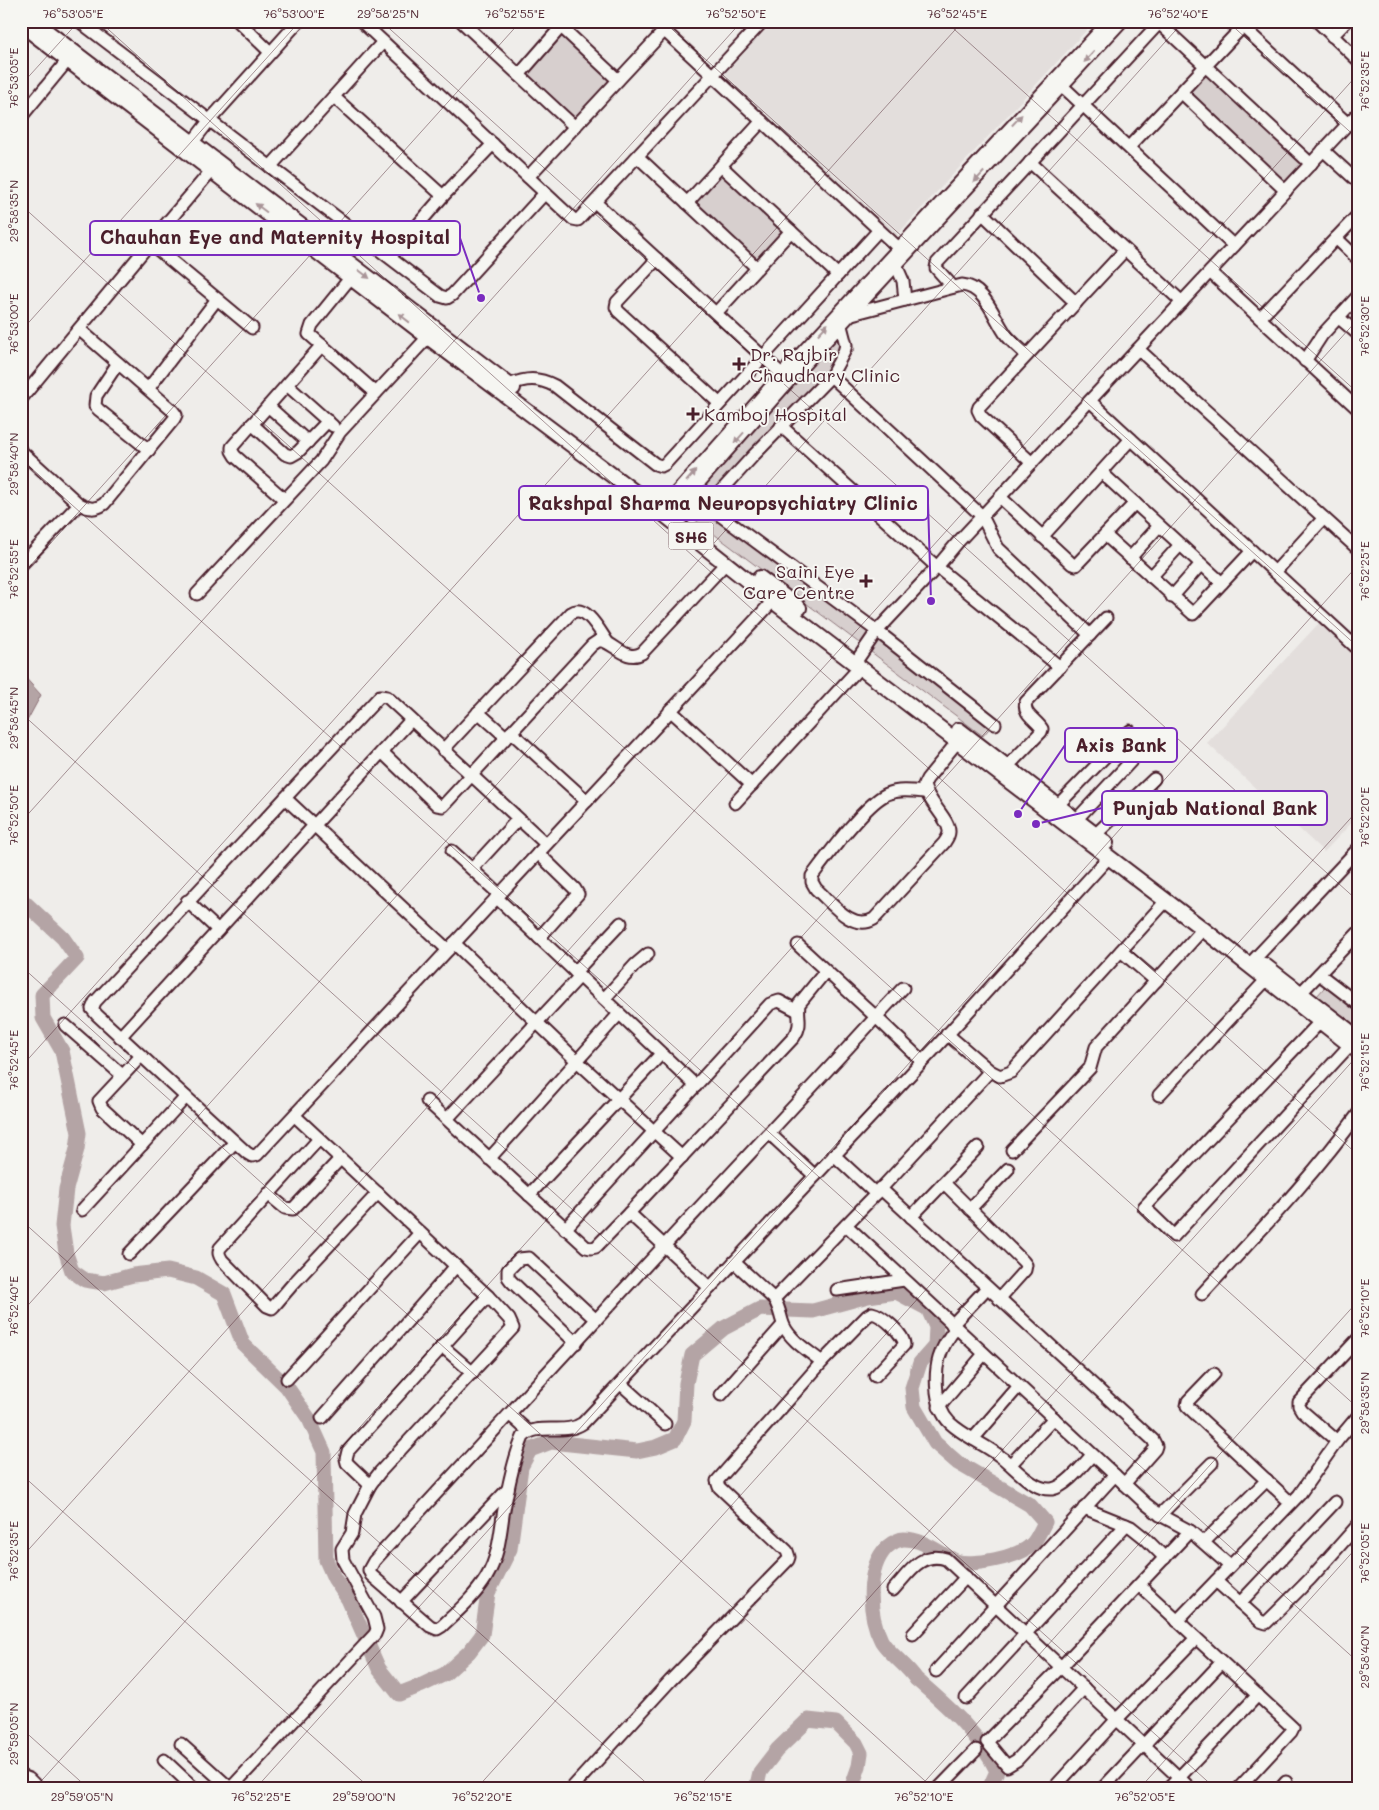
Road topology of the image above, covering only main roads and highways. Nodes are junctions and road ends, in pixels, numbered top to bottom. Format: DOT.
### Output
graph roads {
  1 [pos="33,21"];
  2 [pos="21,24"];
  3 [pos="189,147"];
  4 [pos="215,167"];
  5 [pos="668,510"];
  6 [pos="859,662"];
  7 [pos="1252,962"];
  8 [pos="1297,997"];
  9 [pos="1355,1045"];
  1 -- 3 [label="main road, SH6"];
  2 -- 3 [label="main road, SH6"];
  3 -- 4 [label="main road, SH6"];
  4 -- 5 [label="main road, SH6, one-way"];
  5 -- 4 [label="main road, SH6, one-way"];
  5 -- 6 [label="main road, SH6"];
  5 -- 6 [label="main road, SH6"];
  6 -- 7 [label="main road, SH6"];
  6 -- 7 [label="main road, SH6"];
  7 -- 8 [label="main road, SH6"];
  7 -- 8 [label="main road, SH6"];
  8 -- 9 [label="main road, SH6"];
  8 -- 9 [label="main road, SH6"];
}
